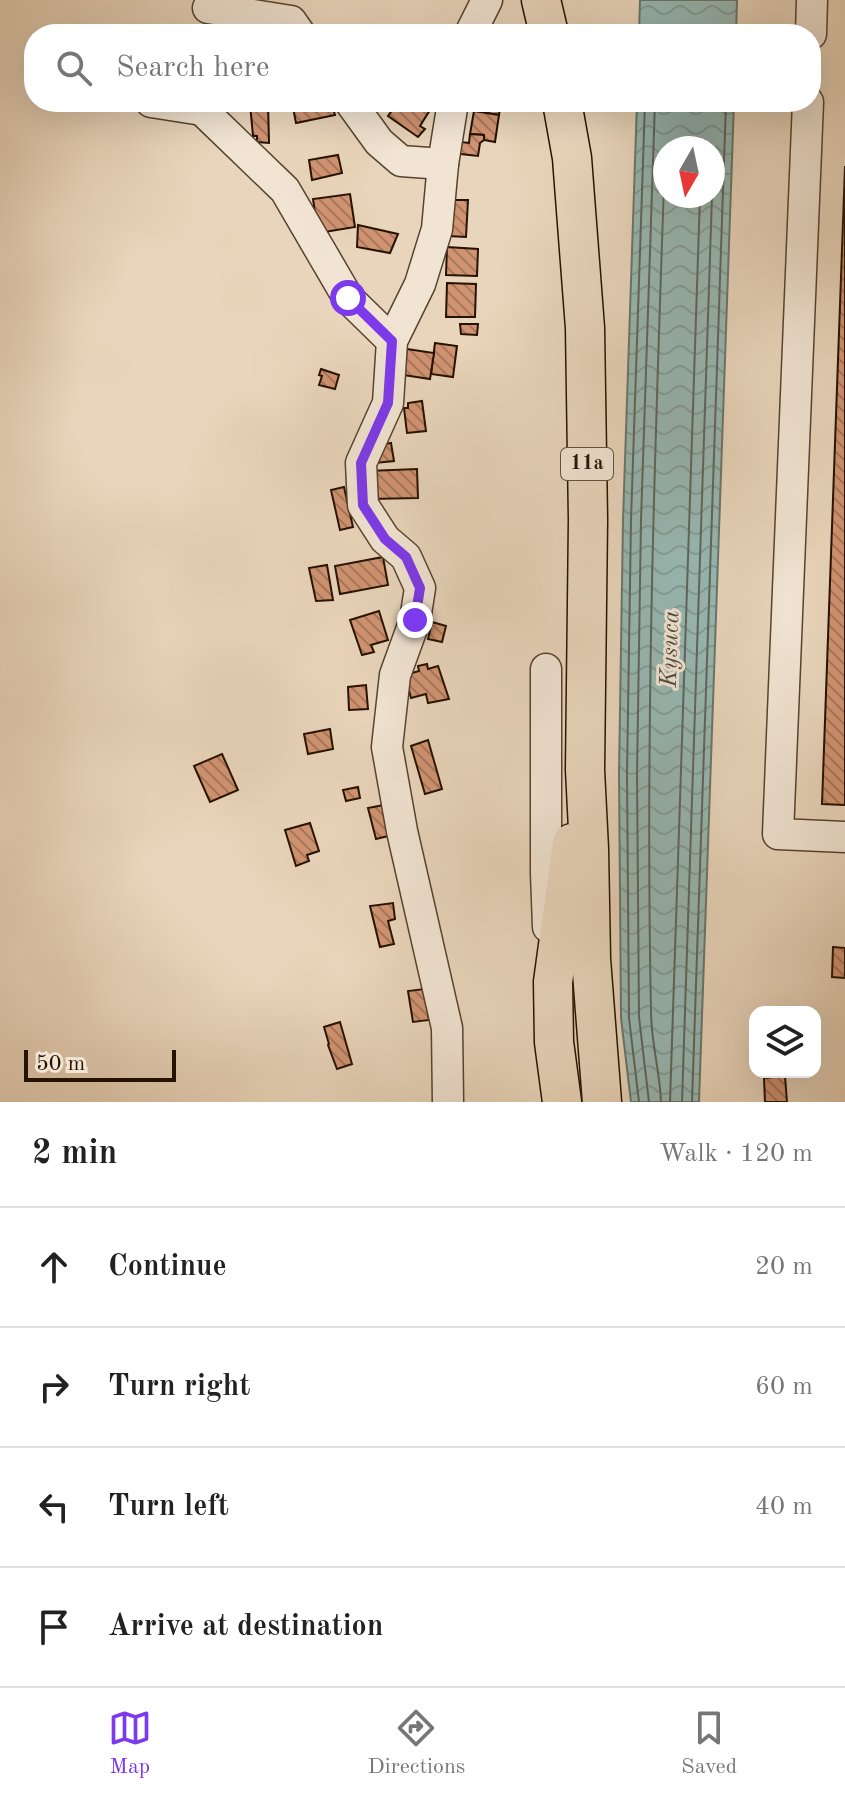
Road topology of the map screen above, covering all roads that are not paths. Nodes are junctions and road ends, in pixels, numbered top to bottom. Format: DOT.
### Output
graph roads {
  1 [pos="487,0"];
  2 [pos="541,0"];
  3 [pos="812,0"];
  4 [pos="208,8"];
  5 [pos="298,18"];
  6 [pos="475,24"];
  7 [pos="547,24"];
  8 [pos="811,24"];
  9 [pos="204,112"];
  10 [pos="357,112"];
  11 [pos="451,112"];
  12 [pos="564,112"];
  13 [pos="808,112"];
  14 [pos="443,164"];
  15 [pos="392,341"];
  16 [pos="546,669"];
  17 [pos="585,770"];
  18 [pos="845,837"];
  19 [pos="554,1042"];
  20 [pos="448,1102"];
  21 [pos="562,1102"];
  22 [pos="602,1102"];
  1 -- 6 [label="street"];
  2 -- 7 [label="main road"];
  3 -- 8 [label="street"];
  4 -- 5 [label="street"];
  9 -- 15 [label="street"];
  10 -- 14 [label="street"];
  11 -- 14 [label="street"];
  12 -- 17 [label="main road, 11a"];
  13 -- 18 [label="street"];
  14 -- 15 [label="street"];
  15 -- 20 [label="street"];
  16 -- 19 [label="street"];
  17 -- 19 [label="main road, 11a"];
  17 -- 22 [label="main road, 11a"];
  19 -- 21 [label="main road, 11a"];
}
